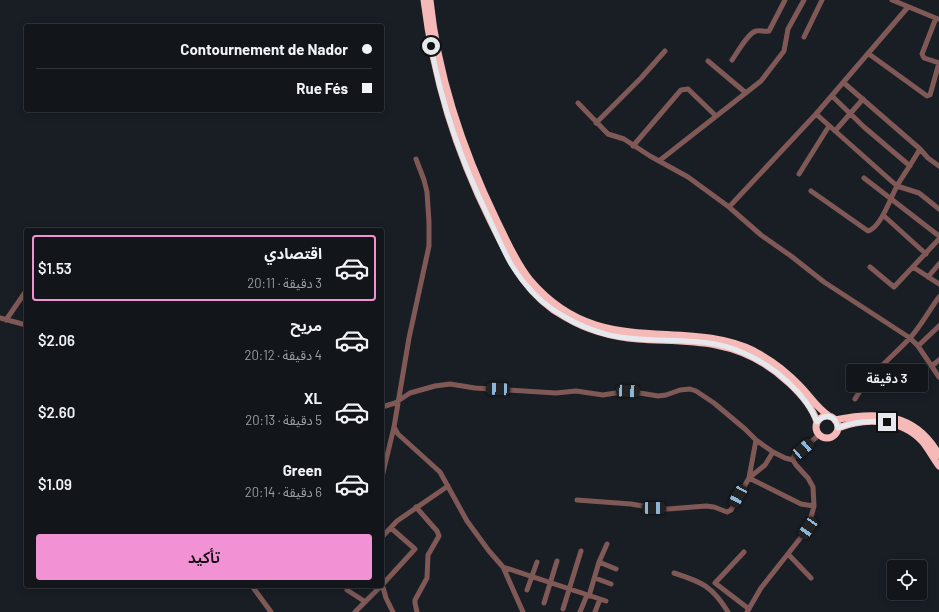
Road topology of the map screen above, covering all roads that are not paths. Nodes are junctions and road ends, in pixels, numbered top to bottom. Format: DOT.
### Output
graph roads {
  1 [pos="424,0"];
  2 [pos="430,0"];
  3 [pos="785,0"];
  4 [pos="804,0"];
  5 [pos="822,0"];
  6 [pos="892,0"];
  7 [pos="908,7"];
  8 [pos="938,19"];
  9 [pos="804,37"];
  10 [pos="664,51"];
  11 [pos="869,54"];
  12 [pos="732,60"];
  13 [pos="708,61"];
  14 [pos="939,63"];
  15 [pos="844,83"];
  16 [pos="746,93"];
  17 [pos="832,96"];
  18 [pos="863,99"];
  19 [pos="578,103"];
  20 [pos="851,113"];
  21 [pos="816,114"];
  22 [pos="716,116"];
  23 [pos="596,123"];
  24 [pos="829,126"];
  25 [pos="835,131"];
  26 [pos="633,146"];
  27 [pos="920,149"];
  28 [pos="416,159"];
  29 [pos="659,161"];
  30 [pos="910,166"];
  31 [pos="939,166"];
  32 [pos="799,174"];
  33 [pos="864,178"];
  34 [pos="897,186"];
  35 [pos="812,191"];
  36 [pos="892,199"];
  37 [pos="729,207"];
  38 [pos="939,209"];
  39 [pos="883,216"];
  40 [pos="939,238"];
  41 [pos="934,244"];
  42 [pos="939,248"];
  43 [pos="926,254"];
  44 [pos="939,264"];
  45 [pos="870,266"];
  46 [pos="913,267"];
  47 [pos="928,277"];
  48 [pos="939,284"];
  49 [pos="24,294"];
  50 [pos="939,297"];
  51 [pos="0,318"];
  52 [pos="6,320"];
  53 [pos="24,324"];
  54 [pos="939,326"];
  55 [pos="910,338"];
  56 [pos="918,346"];
  57 [pos="939,360"];
  58 [pos="932,366"];
  59 [pos="939,377"];
  60 [pos="855,398"];
  61 [pos="399,400"];
  62 [pos="384,406"];
  63 [pos="832,418"];
  64 [pos="817,422"];
  65 [pos="394,427"];
  66 [pos="838,428"];
  67 [pos="819,435"];
  68 [pos="756,440"];
  69 [pos="773,452"];
  70 [pos="939,454"];
  71 [pos="794,458"];
  72 [pos="939,466"];
  73 [pos="384,469"];
  74 [pos="749,478"];
  75 [pos="448,486"];
  76 [pos="577,500"];
  77 [pos="814,506"];
  78 [pos="416,507"];
  79 [pos="391,528"];
  80 [pos="384,535"];
  81 [pos="607,544"];
  82 [pos="581,551"];
  83 [pos="744,552"];
  84 [pos="788,554"];
  85 [pos="557,561"];
  86 [pos="537,562"];
  87 [pos="600,562"];
  88 [pos="503,567"];
  89 [pos="616,569"];
  90 [pos="674,573"];
  91 [pos="532,576"];
  92 [pos="595,578"];
  93 [pos="811,578"];
  94 [pos="550,582"];
  95 [pos="384,583"];
  96 [pos="611,584"];
  97 [pos="253,588"];
  98 [pos="379,588"];
  99 [pos="383,588"];
  100 [pos="569,589"];
  101 [pos="348,590"];
  102 [pos="527,590"];
  103 [pos="588,595"];
  104 [pos="600,599"];
  105 [pos="364,601"];
  106 [pos="606,601"];
  107 [pos="544,603"];
  108 [pos="563,609"];
  109 [pos="748,610"];
  110 [pos="356,611"];
  111 [pos="271,612"];
  112 [pos="393,612"];
  113 [pos="417,612"];
  114 [pos="523,612"];
  115 [pos="580,612"];
  116 [pos="596,612"];
  117 [pos="728,612"];
  1 -- 64 [label="highway"];
  2 -- 63 [label="highway"];
  3 -- 12 [label="street"];
  4 -- 16 [label="street"];
  5 -- 9 [label="street"];
  6 -- 7 [label="street"];
  7 -- 8 [label="street"];
  7 -- 11 [label="street"];
  8 -- 14 [label="street"];
  10 -- 23 [label="street"];
  11 -- 14 [label="street"];
  11 -- 15 [label="street"];
  13 -- 16 [label="street"];
  15 -- 17 [label="street"];
  15 -- 18 [label="street"];
  16 -- 22 [label="street"];
  17 -- 20 [label="street"];
  17 -- 21 [label="street"];
  18 -- 20 [label="street"];
  18 -- 27 [label="street"];
  19 -- 23 [label="street"];
  20 -- 25 [label="street"];
  20 -- 30 [label="street"];
  21 -- 24 [label="street"];
  21 -- 37 [label="street"];
  22 -- 26 [label="street"];
  22 -- 29 [label="street"];
  23 -- 26 [label="street"];
  24 -- 25 [label="street"];
  24 -- 32 [label="street"];
  25 -- 34 [label="street"];
  26 -- 29 [label="street"];
  27 -- 30 [label="street"];
  27 -- 31 [label="street"];
  28 -- 61 [label="street"];
  29 -- 37 [label="street"];
  30 -- 34 [label="street"];
  33 -- 36 [label="street"];
  34 -- 36 [label="street"];
  34 -- 38 [label="street"];
  35 -- 39 [label="street"];
  36 -- 39 [label="street"];
  36 -- 40 [label="street"];
  37 -- 55 [label="street"];
  39 -- 43 [label="street"];
  40 -- 41 [label="street"];
  41 -- 42 [label="street"];
  41 -- 43 [label="street"];
  43 -- 46 [label="street"];
  44 -- 47 [label="street"];
  45 -- 46 [label="street"];
  46 -- 47 [label="street"];
  47 -- 48 [label="street"];
  49 -- 52 [label="street"];
  50 -- 55 [label="street"];
  51 -- 52 [label="street"];
  52 -- 53 [label="street"];
  54 -- 56 [label="street"];
  55 -- 56 [label="street"];
  55 -- 60 [label="street"];
  56 -- 58 [label="street"];
  57 -- 58 [label="street"];
  58 -- 59 [label="street"];
  61 -- 62 [label="street"];
  61 -- 65 [label="street"];
  61 -- 68 [label="street"];
  63 -- 64 [label="highway"];
  63 -- 66 [label="highway"];
  63 -- 70 [label="highway"];
  64 -- 67 [label="highway"];
  65 -- 73 [label="street"];
  65 -- 75 [label="street"];
  66 -- 67 [label="highway"];
  66 -- 72 [label="highway"];
  67 -- 71 [label="street"];
  68 -- 69 [label="street"];
  68 -- 74 [label="street"];
  69 -- 71 [label="street"];
  69 -- 74 [label="street"];
  71 -- 77 [label="street"];
  74 -- 76 [label="street"];
  74 -- 77 [label="street"];
  75 -- 78 [label="street"];
  75 -- 88 [label="street"];
  77 -- 84 [label="street"];
  78 -- 79 [label="street"];
  78 -- 113 [label="street"];
  79 -- 80 [label="street"];
  79 -- 95 [label="street"];
  81 -- 87 [label="street"];
  82 -- 100 [label="street"];
  83 -- 109 [label="street"];
  84 -- 93 [label="street"];
  84 -- 109 [label="street"];
  85 -- 94 [label="street"];
  86 -- 91 [label="street"];
  87 -- 89 [label="street"];
  87 -- 92 [label="street"];
  88 -- 91 [label="street"];
  88 -- 114 [label="street"];
  90 -- 117 [label="street"];
  91 -- 94 [label="street"];
  91 -- 102 [label="street"];
  92 -- 96 [label="street"];
  92 -- 103 [label="street"];
  94 -- 100 [label="street"];
  94 -- 107 [label="street"];
  97 -- 111 [label="street"];
  98 -- 105 [label="street"];
  99 -- 112 [label="street"];
  100 -- 103 [label="street"];
  100 -- 108 [label="street"];
  101 -- 105 [label="street"];
  103 -- 104 [label="street"];
  103 -- 115 [label="street"];
  104 -- 106 [label="street"];
  104 -- 116 [label="street"];
  105 -- 110 [label="street"];
}
